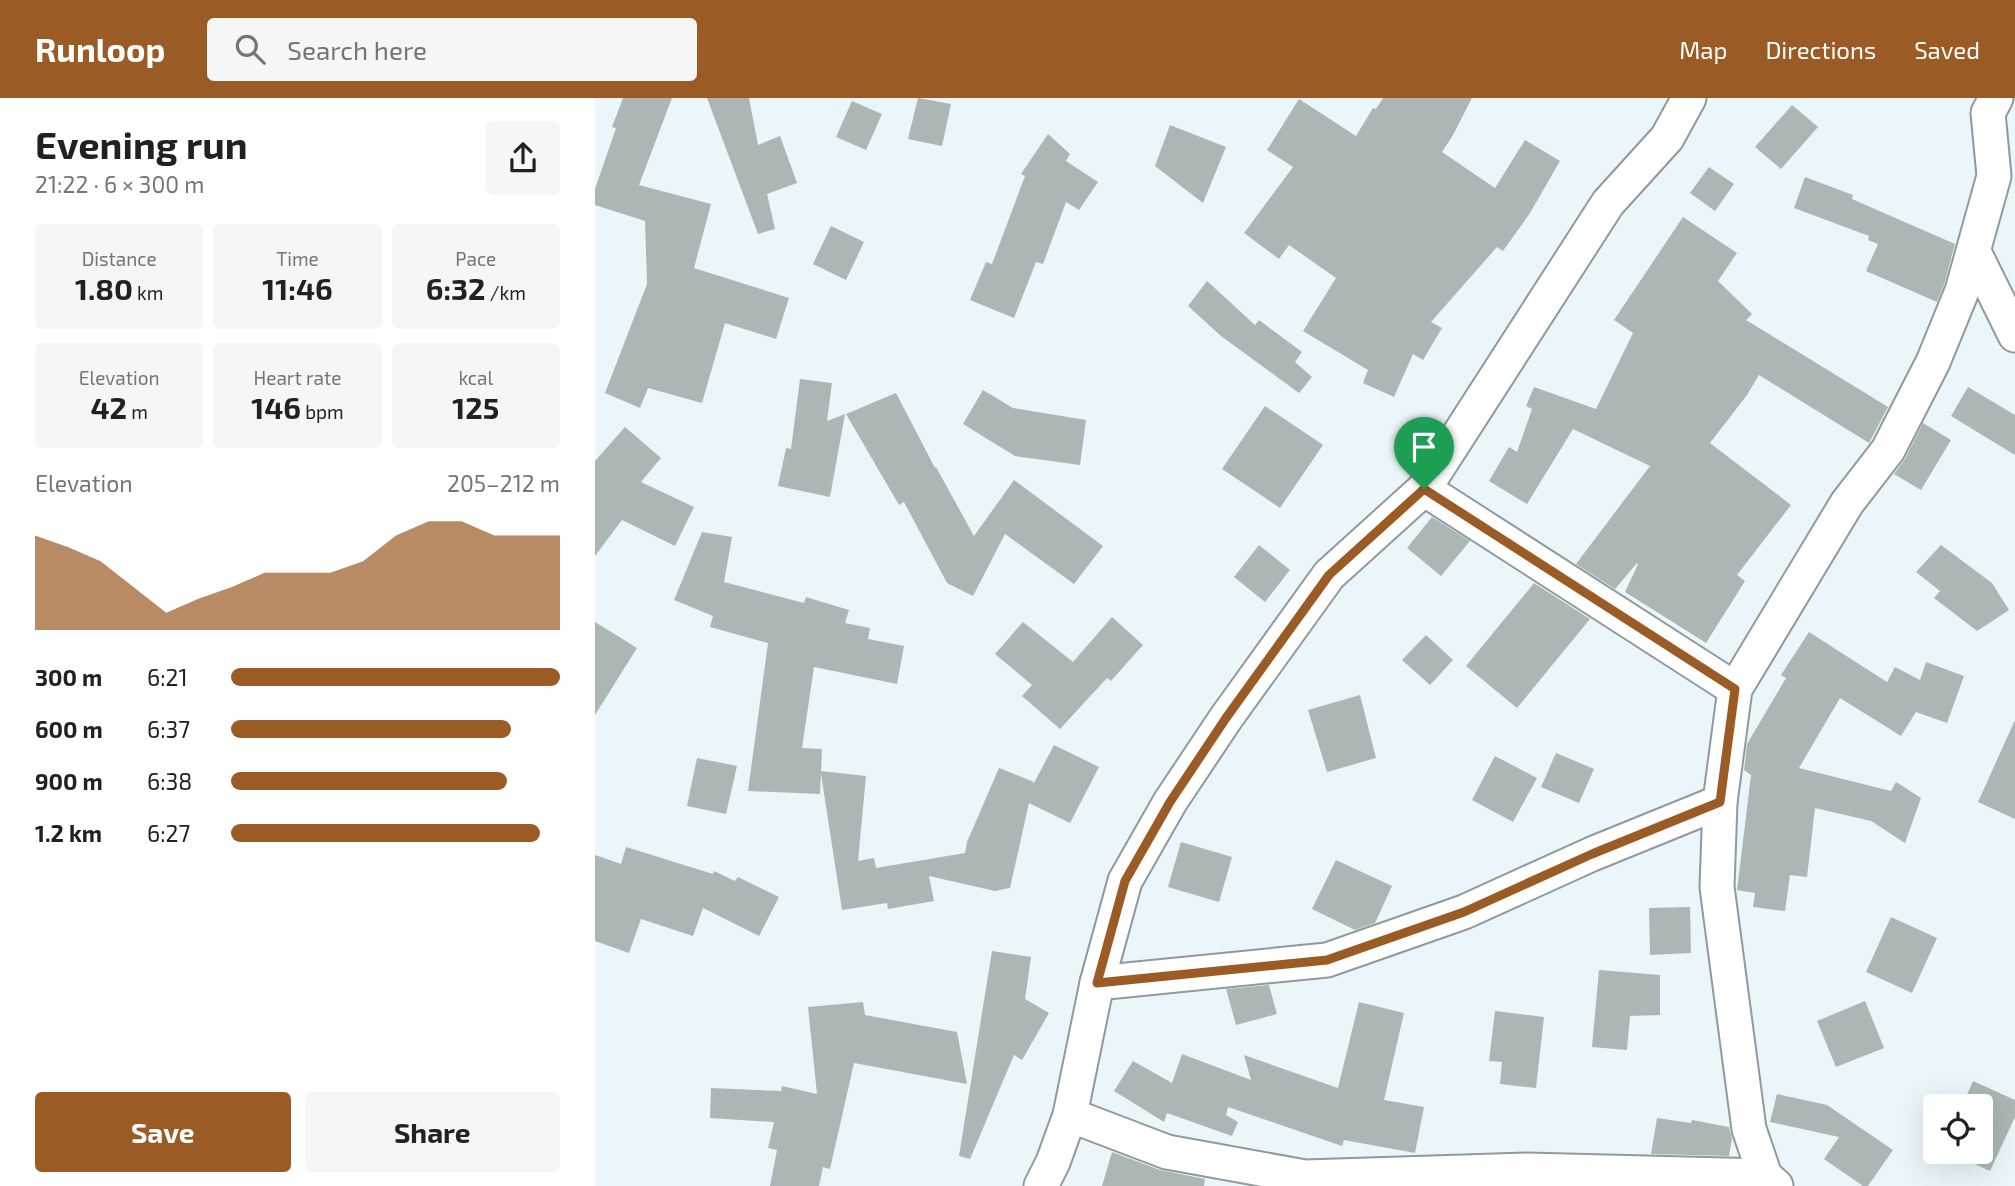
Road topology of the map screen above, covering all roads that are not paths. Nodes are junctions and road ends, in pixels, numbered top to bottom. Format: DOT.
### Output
graph roads {
  1 [pos="1689,98"];
  2 [pos="1996,98"];
  3 [pos="1973,252"];
  4 [pos="2015,335"];
  5 [pos="1424,489"];
  6 [pos="1735,689"];
  7 [pos="1720,802"];
  8 [pos="1097,983"];
  9 [pos="1070,1115"];
  10 [pos="1529,1178"];
  11 [pos="1771,1181"];
  12 [pos="1041,1186"];
  1 -- 5 [label="street"];
  2 -- 3 [label="street"];
  3 -- 4 [label="street"];
  3 -- 6 [label="street"];
  5 -- 6 [label="street"];
  5 -- 8 [label="street"];
  6 -- 7 [label="street"];
  7 -- 8 [label="street"];
  7 -- 11 [label="street"];
  8 -- 9 [label="street"];
  9 -- 10 [label="street"];
  9 -- 12 [label="street"];
  10 -- 11 [label="street"];
}
